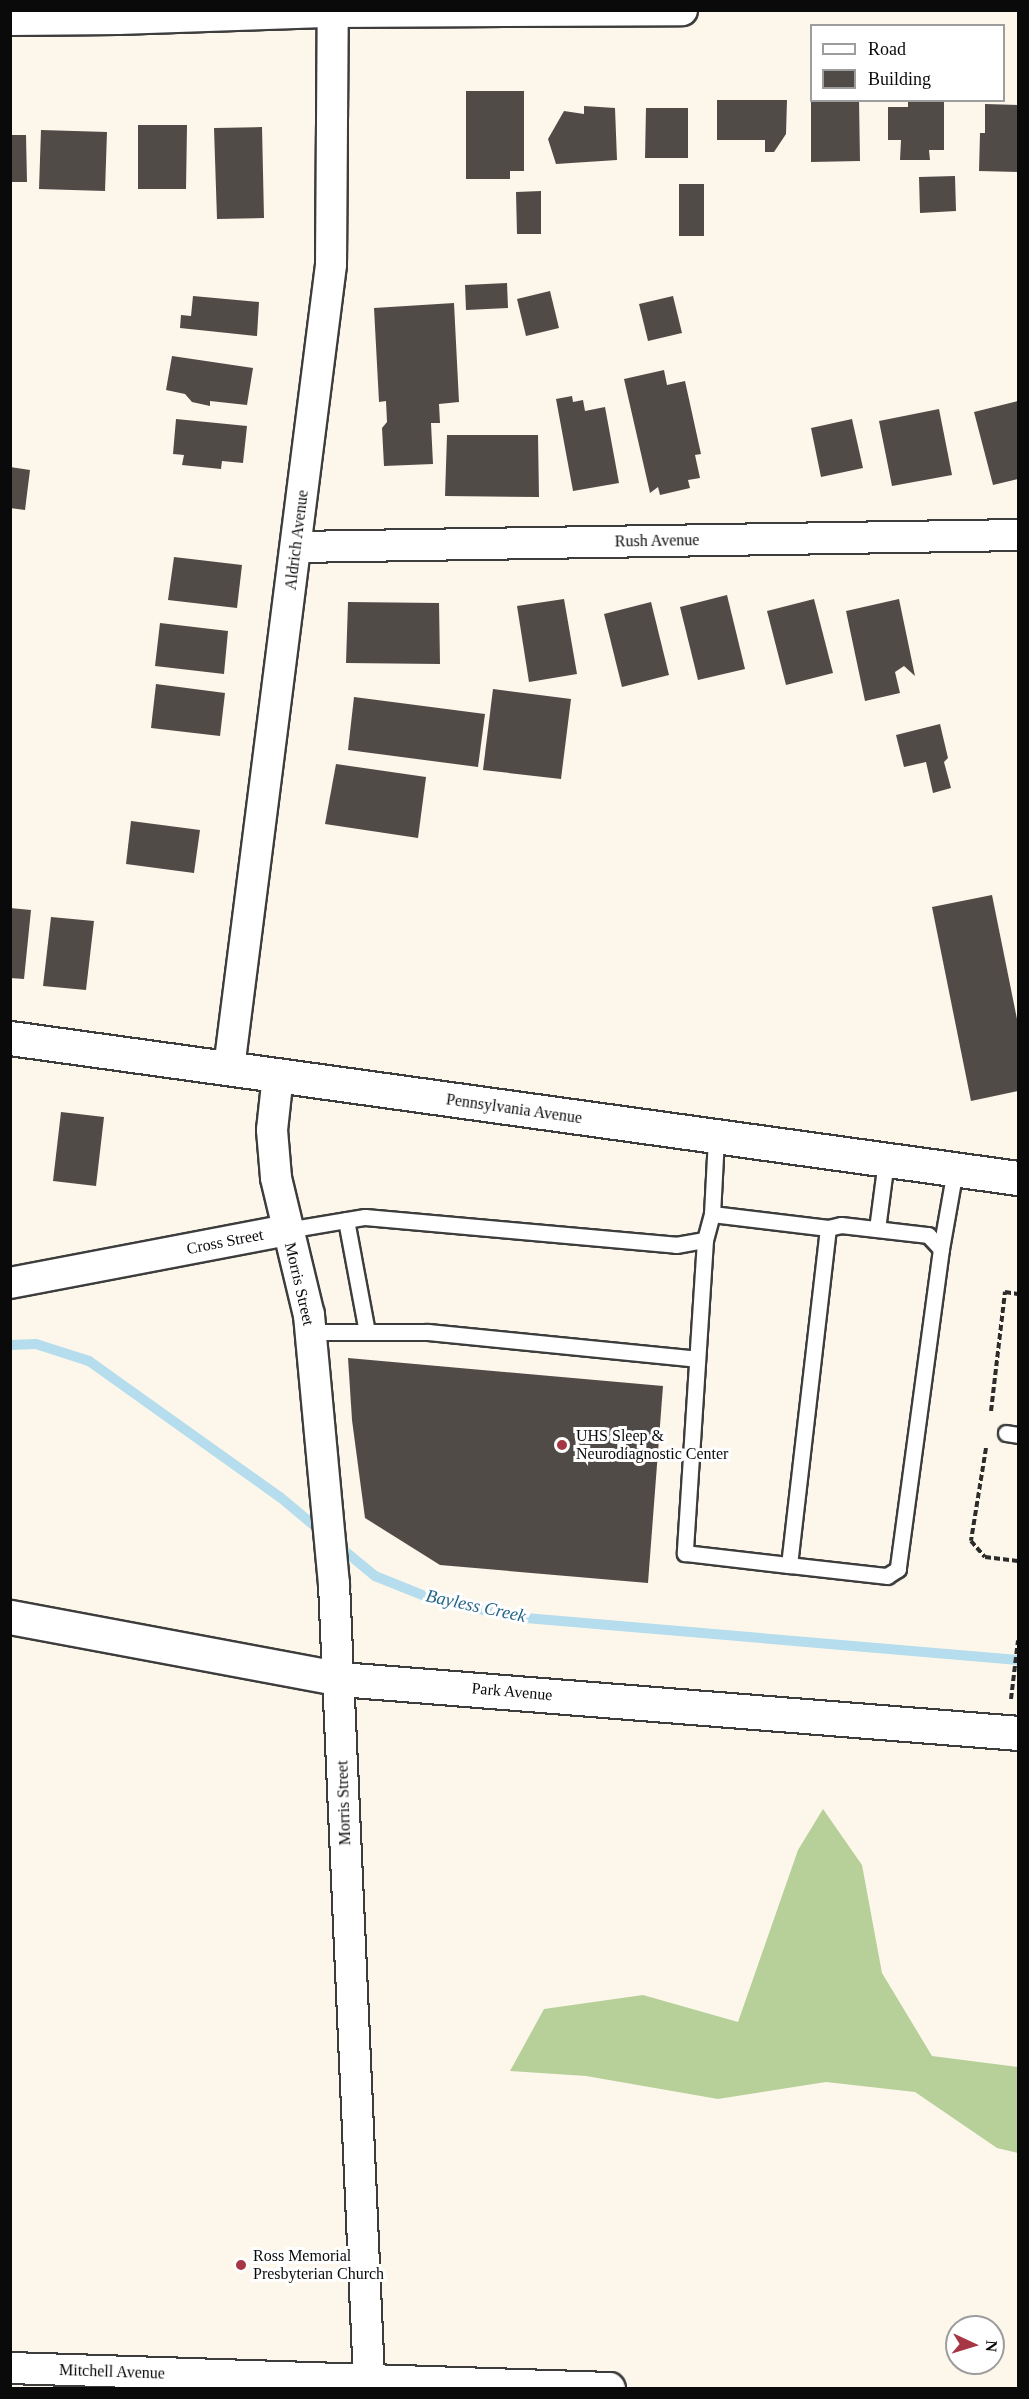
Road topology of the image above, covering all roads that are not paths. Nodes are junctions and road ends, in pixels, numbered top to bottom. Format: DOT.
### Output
graph roads {
  1 [pos="682,10"];
  2 [pos="333,11"];
  3 [pos="10,20"];
  4 [pos="1018,535"];
  5 [pos="296,547"];
  6 [pos="10,1038"];
  7 [pos="229,1068"];
  8 [pos="278,1075"];
  9 [pos="716,1137"];
  10 [pos="886,1161"];
  11 [pos="955,1170"];
  12 [pos="1018,1178"];
  13 [pos="712,1214"];
  14 [pos="346,1220"];
  15 [pos="828,1228"];
  16 [pos="877,1229"];
  17 [pos="286,1230"];
  18 [pos="705,1240"];
  19 [pos="941,1249"];
  20 [pos="10,1283"];
  21 [pos="311,1332"];
  22 [pos="367,1332"];
  23 [pos="697,1359"];
  24 [pos="789,1565"];
  25 [pos="10,1617"];
  26 [pos="340,1679"];
  27 [pos="1018,1733"];
  28 [pos="10,2368"];
  29 [pos="369,2380"];
  30 [pos="326,2384"];
  31 [pos="610,2388"];
  1 -- 2 [label="street"];
  2 -- 3 [label="street"];
  2 -- 5 [label="street, Aldrich Avenue"];
  4 -- 5 [label="street, Rush Avenue"];
  5 -- 7 [label="street, Aldrich Avenue"];
  6 -- 7 [label="street, Pennsylvania Avenue"];
  7 -- 8 [label="street, Pennsylvania Avenue"];
  8 -- 9 [label="street, Pennsylvania Avenue"];
  8 -- 17 [label="street, Cross Street"];
  9 -- 10 [label="street, Pennsylvania Avenue"];
  9 -- 13 [label="lane"];
  10 -- 11 [label="street, Pennsylvania Avenue"];
  10 -- 16 [label="lane"];
  11 -- 12 [label="street, Pennsylvania Avenue"];
  11 -- 19 [label="lane"];
  13 -- 15 [label="lane"];
  13 -- 18 [label="lane"];
  14 -- 17 [label="lane"];
  14 -- 18 [label="lane"];
  14 -- 22 [label="lane"];
  15 -- 16 [label="lane"];
  15 -- 24 [label="lane"];
  16 -- 19 [label="lane"];
  17 -- 20 [label="street, Cross Street"];
  17 -- 21 [label="street, Morris Street"];
  18 -- 23 [label="lane"];
  19 -- 24 [label="lane"];
  21 -- 22 [label="lane"];
  21 -- 26 [label="street, Morris Street"];
  22 -- 23 [label="lane"];
  23 -- 24 [label="lane"];
  25 -- 26 [label="street, Park Avenue"];
  26 -- 27 [label="street, Park Avenue"];
  26 -- 29 [label="street, Morris Street"];
  28 -- 30 [label="street, Mitchell Avenue"];
  29 -- 30 [label="street, Mitchell Avenue"];
  29 -- 31 [label="street, Mitchell Avenue"];
}
